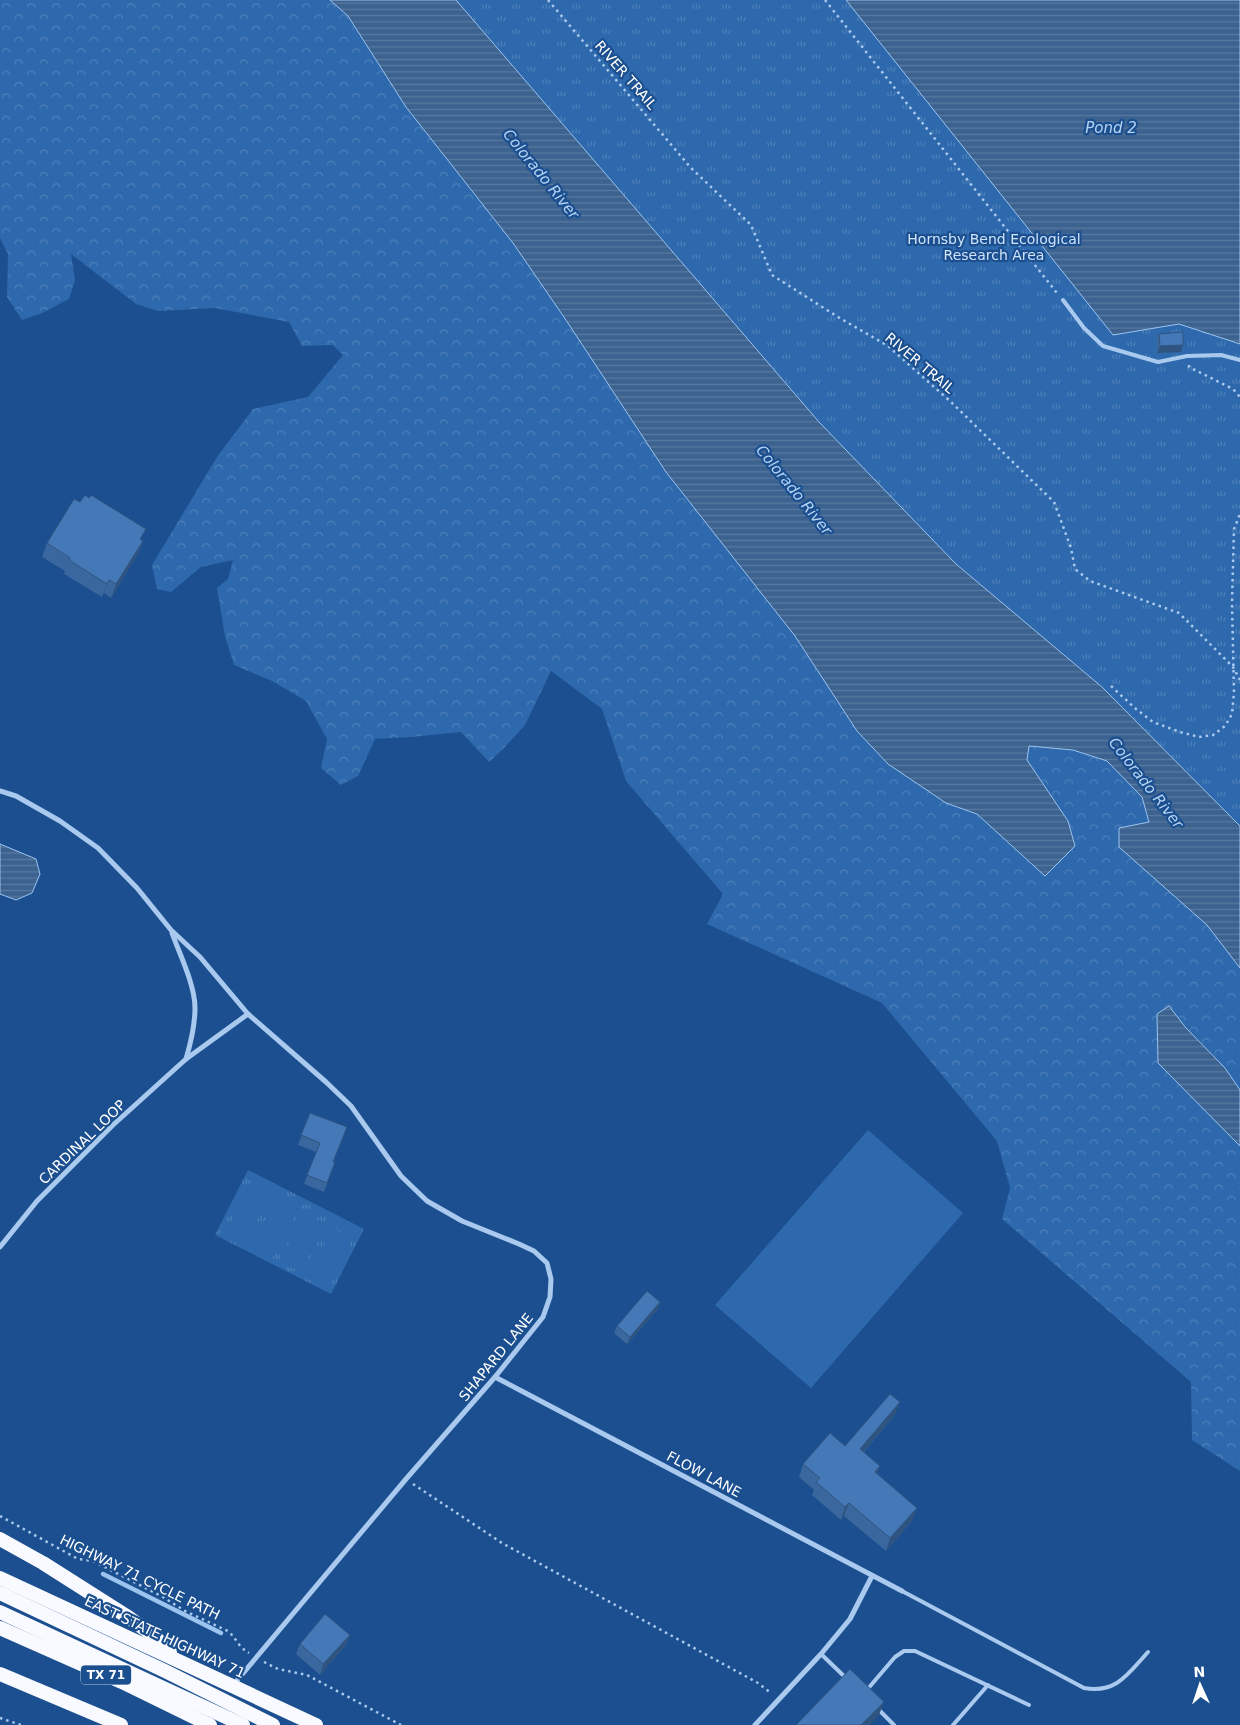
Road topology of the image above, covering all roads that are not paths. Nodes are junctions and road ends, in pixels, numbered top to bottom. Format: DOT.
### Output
graph roads {
  1 [pos="1062,300"];
  2 [pos="1240,360"];
  3 [pos="0,791"];
  4 [pos="171,930"];
  5 [pos="248,1014"];
  6 [pos="186,1059"];
  7 [pos="0,1248"];
  8 [pos="495,1377"];
  9 [pos="0,1539"];
  10 [pos="872,1576"];
  11 [pos="0,1578"];
  12 [pos="902,1591"];
  13 [pos="0,1593"];
  14 [pos="0,1612"];
  15 [pos="0,1628"];
  16 [pos="1148,1652"];
  17 [pos="821,1654"];
  18 [pos="177,1660"];
  19 [pos="0,1674"];
  20 [pos="851,1683"];
  21 [pos="233,1686"];
  22 [pos="988,1686"];
  23 [pos="863,1695"];
  24 [pos="1029,1705"];
  25 [pos="875,1707"];
  26 [pos="121,1725"];
  27 [pos="210,1725"];
  28 [pos="243,1725"];
  29 [pos="273,1725"];
  30 [pos="316,1725"];
  31 [pos="755,1725"];
  32 [pos="894,1725"];
  33 [pos="953,1725"];
  1 -- 2 [label="lane"];
  3 -- 4 [label="street"];
  4 -- 5 [label="street"];
  4 -- 6 [label="street"];
  5 -- 6 [label="street, CARDINAL LOOP"];
  5 -- 8 [label="street, SHAPARD LANE"];
  6 -- 7 [label="street, CARDINAL LOOP"];
  8 -- 10 [label="street, FLOW LANE"];
  8 -- 21 [label="street, SHAPARD LANE"];
  9 -- 18 [label="highway"];
  10 -- 12 [label="street, FLOW LANE"];
  10 -- 17 [label="street"];
  11 -- 18 [label="highway, EAST STATE HIGHWAY 71"];
  12 -- 16 [label="lane"];
  13 -- 29 [label="highway"];
  14 -- 28 [label="highway"];
  15 -- 27 [label="highway, TX 71"];
  17 -- 20 [label="lane"];
  17 -- 31 [label="street"];
  18 -- 21 [label="highway, EAST STATE HIGHWAY 71"];
  19 -- 26 [label="highway"];
  21 -- 30 [label="highway, EAST STATE HIGHWAY 71"];
  22 -- 23 [label="lane"];
  22 -- 24 [label="lane"];
  22 -- 33 [label="lane"];
  25 -- 32 [label="lane"];
}
